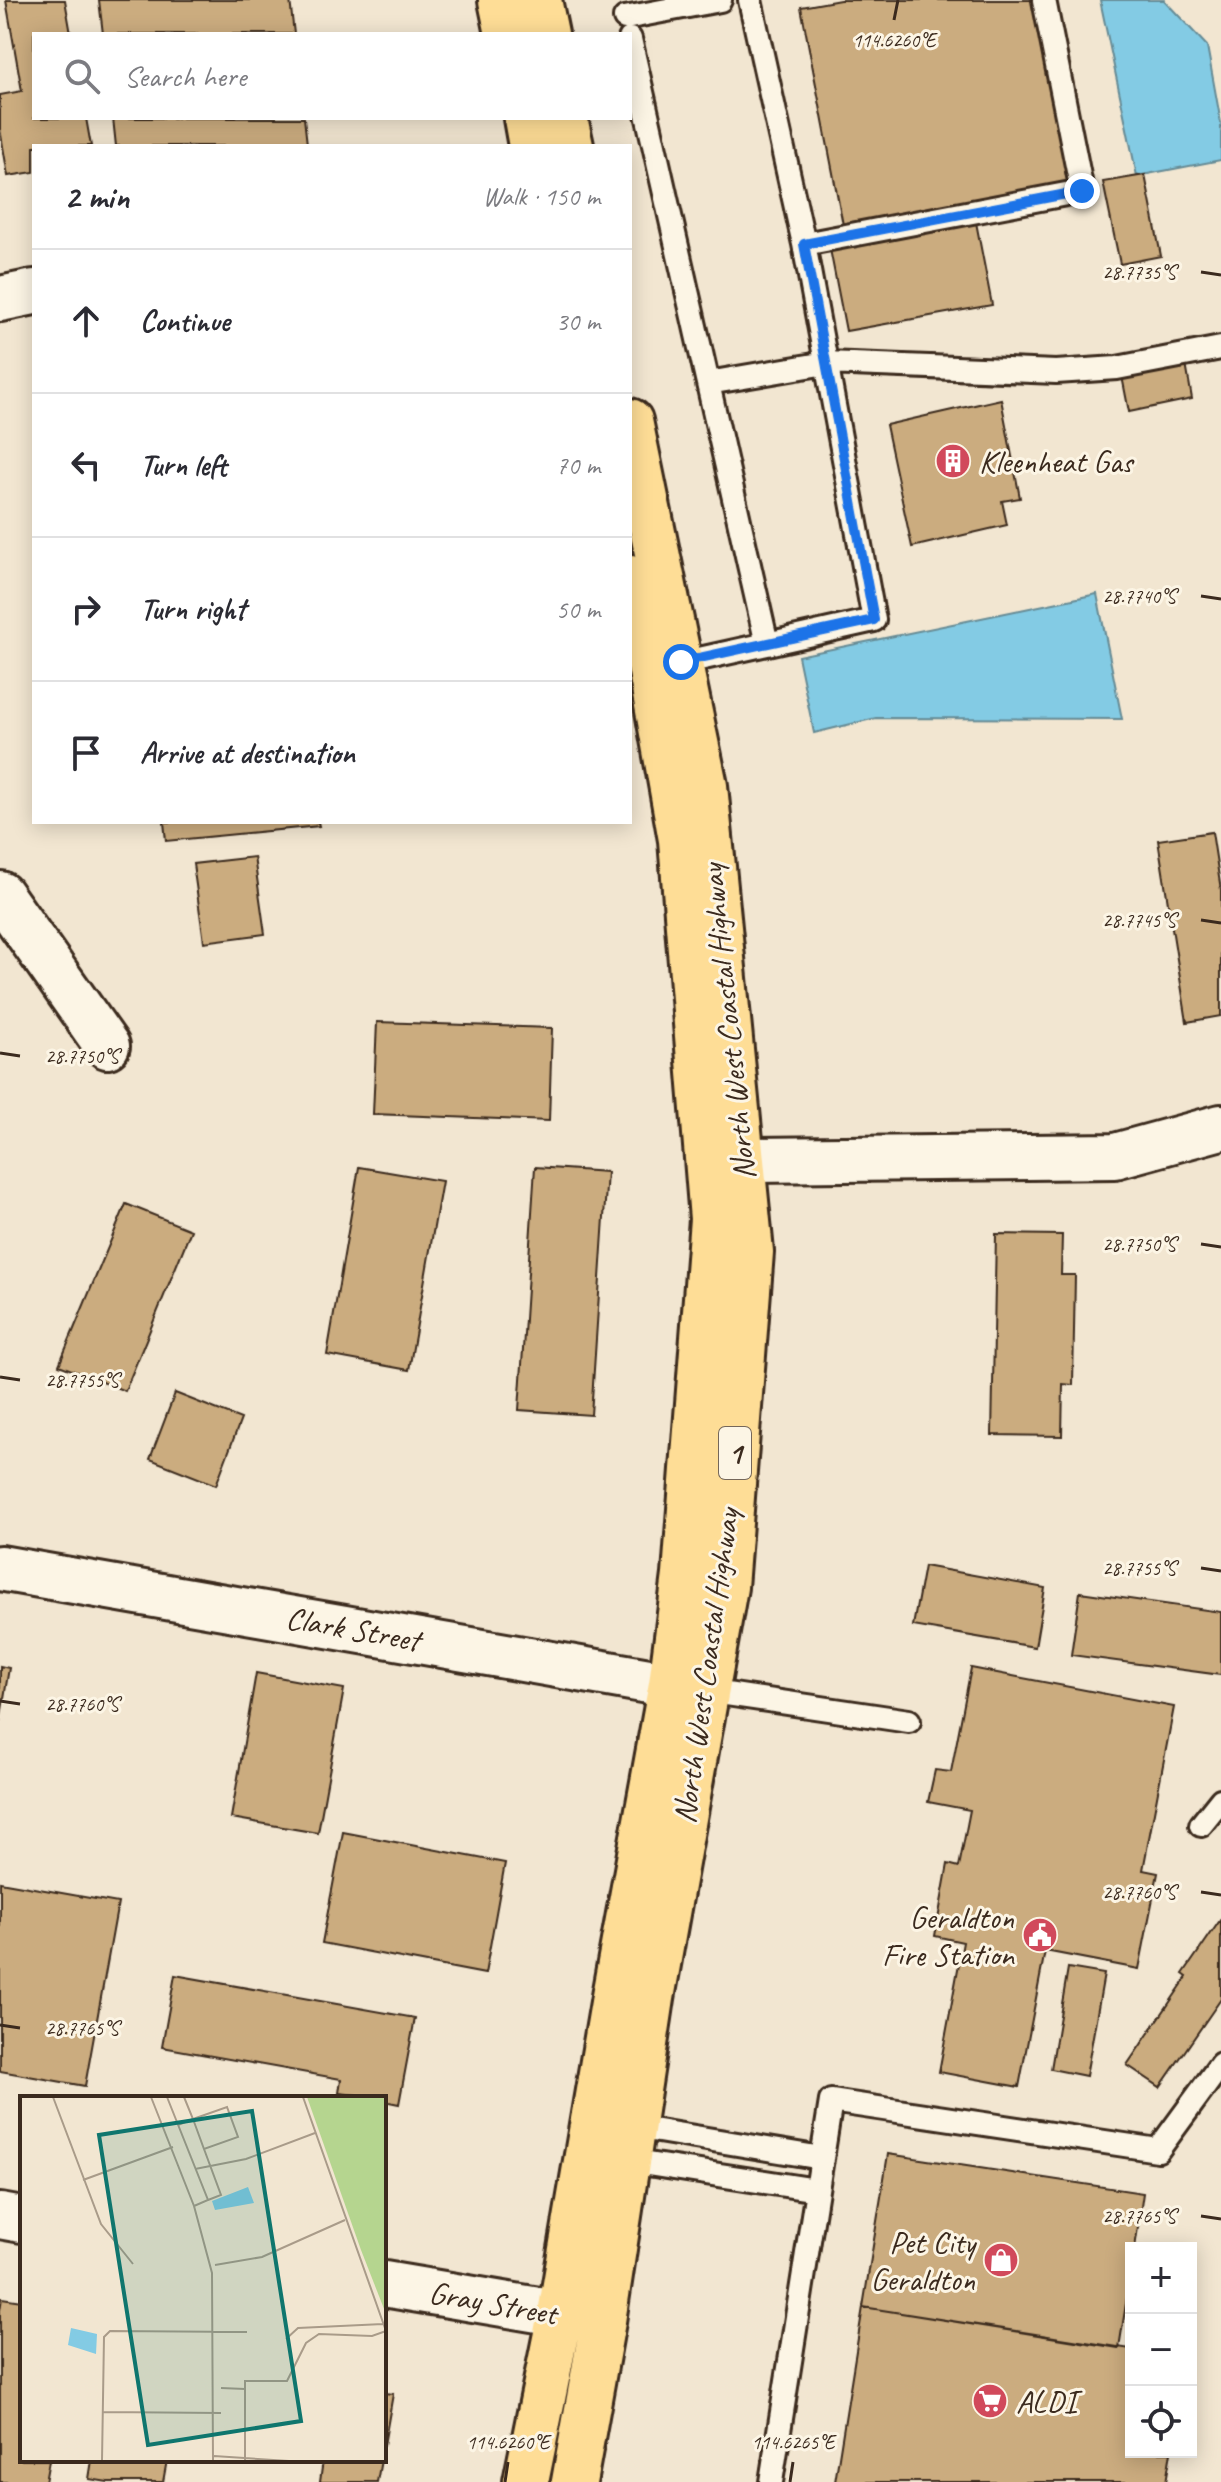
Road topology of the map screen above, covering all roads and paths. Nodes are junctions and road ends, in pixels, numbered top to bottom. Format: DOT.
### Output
graph roads {
  1 [pos="501,0"];
  2 [pos="539,0"];
  3 [pos="720,0"];
  4 [pos="750,0"];
  5 [pos="1044,0"];
  6 [pos="626,23"];
  7 [pos="508,32"];
  8 [pos="546,32"];
  9 [pos="632,49"];
  10 [pos="526,120"];
  11 [pos="565,120"];
  12 [pos="531,144"];
  13 [pos="571,144"];
  14 [pos="804,244"];
  15 [pos="32,292"];
  16 [pos="0,299"];
  17 [pos="1221,348"];
  18 [pos="826,363"];
  19 [pos="708,383"];
  20 [pos="632,435"];
  21 [pos="632,583"];
  22 [pos="767,644"];
  23 [pos="666,667"];
  24 [pos="0,894"];
  25 [pos="107,1046"];
  26 [pos="1221,1127"];
  27 [pos="742,1160"];
  28 [pos="0,1568"];
  29 [pos="689,1688"];
  30 [pos="909,1721"];
  31 [pos="1221,1800"];
  32 [pos="1201,1825"];
  33 [pos="1221,2064"];
  34 [pos="631,2144"];
  35 [pos="822,2158"];
  36 [pos="817,2190"];
  37 [pos="0,2216"];
  38 [pos="20,2220"];
  39 [pos="386,2284"];
  40 [pos="560,2314"];
  41 [pos="603,2321"];
  42 [pos="526,2482"];
  43 [pos="574,2482"];
  44 [pos="771,2482"];
  1 -- 7 [label="highway"];
  2 -- 8 [label="highway"];
  3 -- 6 [label="lane"];
  4 -- 14 [label="lane"];
  5 -- 14 [label="lane"];
  9 -- 19 [label="lane"];
  10 -- 12 [label="highway"];
  11 -- 13 [label="highway"];
  14 -- 18 [label="lane"];
  15 -- 16 [label="street"];
  17 -- 18 [label="lane"];
  18 -- 19 [label="lane"];
  18 -- 22 [label="lane"];
  19 -- 22 [label="lane"];
  20 -- 23 [label="highway, North West Coastal Highway / 1"];
  21 -- 23 [label="highway, North West Coastal Highway / 1"];
  22 -- 23 [label="lane"];
  23 -- 27 [label="highway, North West Coastal Highway / 1"];
  23 -- 29 [label="highway, North West Coastal Highway / 1"];
  24 -- 25 [label="street"];
  26 -- 27 [label="street"];
  27 -- 29 [label="highway, North West Coastal Highway / 1"];
  28 -- 29 [label="street, Clark Street"];
  29 -- 30 [label="lane"];
  29 -- 34 [label="highway, North West Coastal Highway / 1"];
  29 -- 40 [label="highway, North West Coastal Highway / 1"];
  31 -- 32 [label="lane"];
  33 -- 35 [label="lane"];
  34 -- 35 [label="lane"];
  34 -- 36 [label="lane"];
  34 -- 41 [label="highway, North West Coastal Highway / 1"];
  35 -- 36 [label="lane"];
  36 -- 44 [label="lane"];
  37 -- 38 [label="street"];
  39 -- 40 [label="street, Gray Street"];
  40 -- 41 [label="street, Gray Street"];
  40 -- 42 [label="highway, North West Coastal Highway / 1"];
  41 -- 43 [label="highway, North West Coastal Highway / 1"];
}
